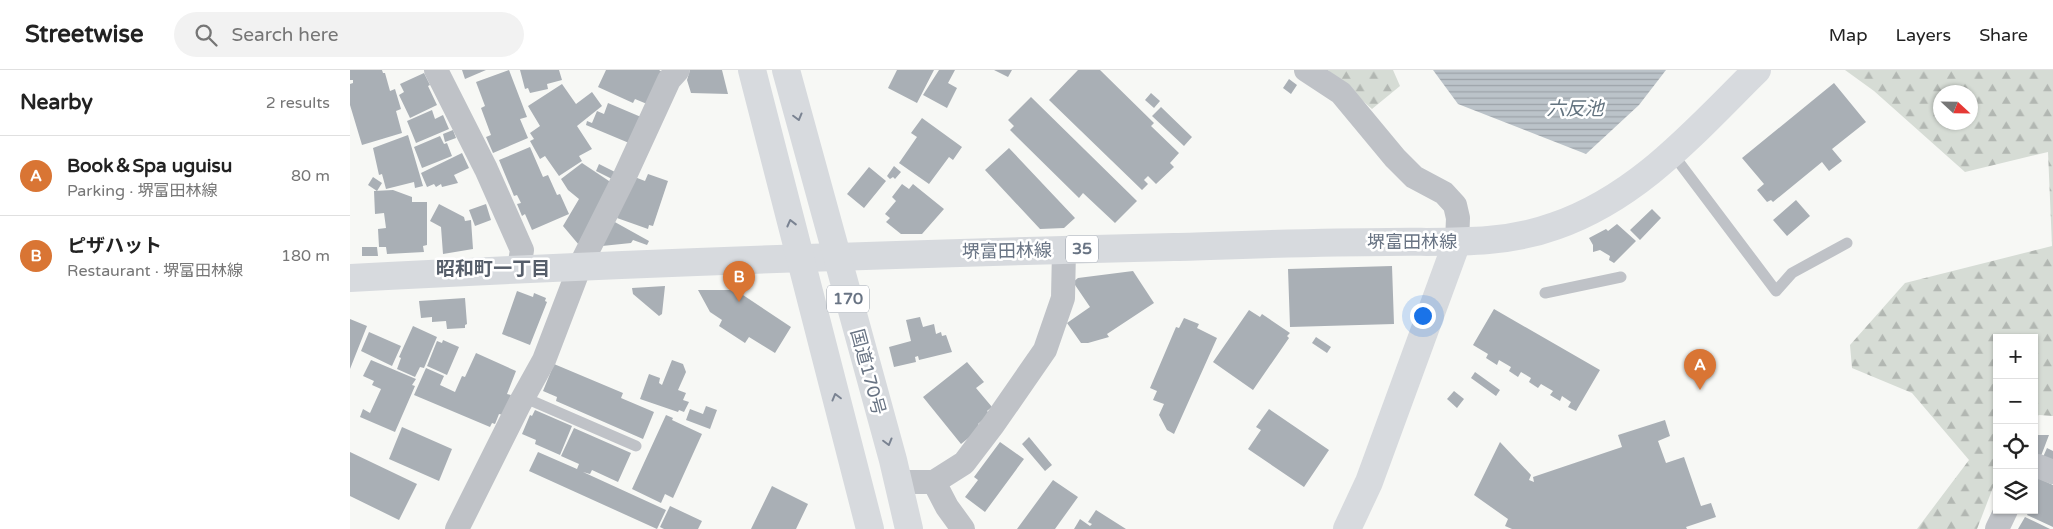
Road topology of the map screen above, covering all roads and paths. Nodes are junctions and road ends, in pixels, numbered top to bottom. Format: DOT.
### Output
graph roads {
  1 [pos="436,70"];
  2 [pos="678,70"];
  3 [pos="752,70"];
  4 [pos="786,70"];
  5 [pos="1306,70"];
  6 [pos="1757,70"];
  7 [pos="1672,154"];
  8 [pos="1457,242"];
  9 [pos="1847,243"];
  10 [pos="1064,250"];
  11 [pos="836,256"];
  12 [pos="800,257"];
  13 [pos="580,266"];
  14 [pos="519,268"];
  15 [pos="1621,277"];
  16 [pos="350,278"];
  17 [pos="1545,293"];
  18 [pos="523,397"];
  19 [pos="636,446"];
  20 [pos="2038,466"];
  21 [pos="2053,472"];
  22 [pos="898,482"];
  23 [pos="934,482"];
  24 [pos="2004,514"];
  25 [pos="457,529"];
  26 [pos="870,529"];
  27 [pos="909,529"];
  28 [pos="963,529"];
  29 [pos="1347,529"];
  30 [pos="1997,529"];
  1 -- 14 [label="street"];
  2 -- 13 [label="street"];
  12 -- 3 [label="main road, 国道170号 / 170, one-way"];
  4 -- 11 [label="main road, 国道170号 / 170, one-way"];
  5 -- 8 [label="street"];
  6 -- 7 [label="main road, 堺富田林線 / 35"];
  7 -- 8 [label="main road, 堺富田林線 / 35"];
  7 -- 9 [label="lane"];
  8 -- 10 [label="main road, 堺富田林線 / 35"];
  8 -- 29 [label="main road"];
  10 -- 11 [label="main road, 堺富田林線 / 35"];
  10 -- 23 [label="street"];
  11 -- 12 [label="main road, 堺富田林線 / 35"];
  11 -- 22 [label="main road, 国道170号 / 170, one-way"];
  12 -- 13 [label="main road, 堺富田林線 / 35"];
  26 -- 12 [label="main road, 国道170号 / 170, one-way"];
  13 -- 14 [label="main road, 堺富田林線 / 35"];
  13 -- 18 [label="street"];
  14 -- 16 [label="main road, 堺富田林線 / 35"];
  15 -- 17 [label="lane"];
  18 -- 19 [label="lane"];
  18 -- 25 [label="street"];
  20 -- 21 [label="street"];
  22 -- 23 [label="street"];
  22 -- 27 [label="main road, 国道170号 / 170"];
  23 -- 28 [label="street"];
  24 -- 30 [label="street"];
}
